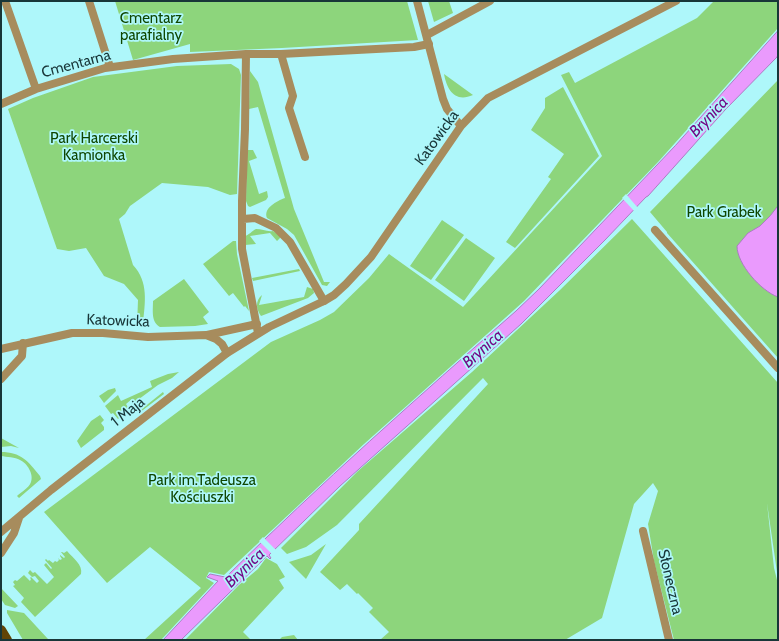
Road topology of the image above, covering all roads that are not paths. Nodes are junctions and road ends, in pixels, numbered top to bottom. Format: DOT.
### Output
graph roads {
  1 [pos="5,1"];
  2 [pos="89,1"];
  3 [pos="417,1"];
  4 [pos="490,1"];
  5 [pos="676,1"];
  6 [pos="427,35"];
  7 [pos="429,44"];
  8 [pos="246,54"];
  9 [pos="281,54"];
  10 [pos="110,67"];
  11 [pos="36,89"];
  12 [pos="1,104"];
  13 [pos="461,126"];
  14 [pos="305,157"];
  15 [pos="242,219"];
  16 [pos="655,230"];
  17 [pos="324,301"];
  18 [pos="257,324"];
  19 [pos="258,333"];
  20 [pos="206,335"];
  21 [pos="23,344"];
  22 [pos="1,349"];
  23 [pos="227,353"];
  24 [pos="778,368"];
  25 [pos="1,379"];
  26 [pos="19,518"];
  27 [pos="643,531"];
  28 [pos="1,532"];
  29 [pos="1,553"];
  30 [pos="1,630"];
  31 [pos="6,640"];
  32 [pos="669,640"];
  1 -- 11 [label="street"];
  2 -- 10 [label="street"];
  3 -- 6 [label="street"];
  4 -- 6 [label="street"];
  5 -- 13 [label="street, Katowicka"];
  6 -- 7 [label="street"];
  7 -- 9 [label="street, Cmentarna"];
  7 -- 13 [label="street"];
  8 -- 9 [label="street, Cmentarna"];
  8 -- 10 [label="street, Cmentarna"];
  8 -- 15 [label="street"];
  9 -- 14 [label="street"];
  10 -- 11 [label="street, Cmentarna"];
  11 -- 12 [label="street, Cmentarna"];
  13 -- 17 [label="street, Katowicka"];
  15 -- 17 [label="street"];
  15 -- 18 [label="street"];
  16 -- 24 [label="street"];
  17 -- 19 [label="street, Katowicka"];
  18 -- 19 [label="street"];
  18 -- 20 [label="street, Katowicka"];
  19 -- 23 [label="street, 1 Maja"];
  20 -- 21 [label="street, Katowicka"];
  20 -- 23 [label="street"];
  21 -- 22 [label="street, Katowicka"];
  21 -- 25 [label="street"];
  23 -- 26 [label="street, 1 Maja"];
  26 -- 28 [label="street, 1 Maja"];
  26 -- 29 [label="street, 1 Maja"];
  27 -- 32 [label="street, Słoneczna"];
  30 -- 31 [label="main road"];
}
